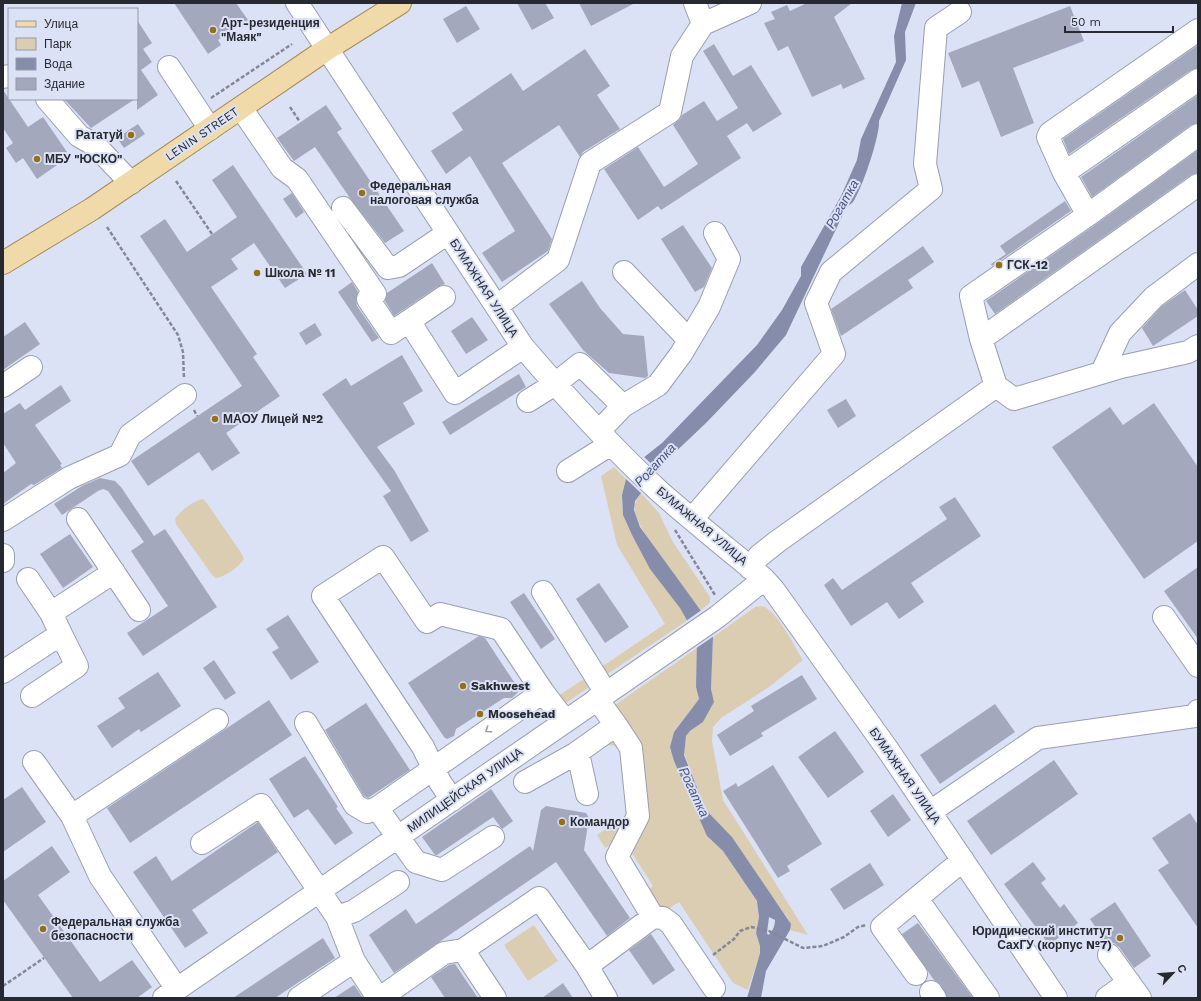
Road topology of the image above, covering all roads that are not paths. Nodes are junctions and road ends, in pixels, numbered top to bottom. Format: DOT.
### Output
graph roads {
  1 [pos="297,3"];
  2 [pos="400,3"];
  3 [pos="695,3"];
  4 [pos="750,3"];
  5 [pos="960,12"];
  6 [pos="703,24"];
  7 [pos="1198,30"];
  8 [pos="327,49"];
  9 [pos="169,67"];
  10 [pos="1198,80"];
  11 [pos="49,100"];
  12 [pos="241,108"];
  13 [pos="210,129"];
  14 [pos="1198,135"];
  15 [pos="1064,173"];
  16 [pos="131,183"];
  17 [pos="1198,185"];
  18 [pos="343,208"];
  19 [pos="1088,215"];
  20 [pos="448,233"];
  21 [pos="716,233"];
  22 [pos="3,263"];
  23 [pos="1198,264"];
  24 [pos="624,272"];
  25 [pos="444,297"];
  26 [pos="497,306"];
  27 [pos="409,321"];
  28 [pos="980,339"];
  29 [pos="690,340"];
  30 [pos="1198,346"];
  31 [pos="524,347"];
  32 [pos="31,367"];
  33 [pos="1102,372"];
  34 [pos="555,384"];
  35 [pos="3,386"];
  36 [pos="996,386"];
  37 [pos="185,395"];
  38 [pos="528,401"];
  39 [pos="623,406"];
  40 [pos="612,444"];
  41 [pos="568,471"];
  42 [pos="78,519"];
  43 [pos="3,520"];
  44 [pos="683,523"];
  45 [pos="114,572"];
  46 [pos="757,573"];
  47 [pos="28,578"];
  48 [pos="543,592"];
  49 [pos="140,610"];
  50 [pos="51,613"];
  51 [pos="1164,617"];
  52 [pos="61,634"];
  53 [pos="1198,666"];
  54 [pos="3,672"];
  55 [pos="543,692"];
  56 [pos="32,696"];
  57 [pos="602,696"];
  58 [pos="1197,716"];
  59 [pos="217,720"];
  60 [pos="565,721"];
  61 [pos="306,723"];
  62 [pos="616,725"];
  63 [pos="575,754"];
  64 [pos="34,762"];
  65 [pos="433,768"];
  66 [pos="525,782"];
  67 [pos="587,794"];
  68 [pos="452,800"];
  69 [pos="377,808"];
  70 [pos="930,812"];
  71 [pos="72,816"];
  72 [pos="398,837"];
  73 [pos="493,837"];
  74 [pos="202,843"];
  75 [pos="963,860"];
  76 [pos="398,882"];
  77 [pos="319,891"];
  78 [pos="917,899"];
  79 [pos="337,917"];
  80 [pos="653,917"];
  81 [pos="463,950"];
  82 [pos="1109,955"];
  83 [pos="354,961"];
  84 [pos="587,966"];
  85 [pos="916,974"];
  86 [pos="714,988"];
  87 [pos="1134,990"];
  88 [pos="171,994"];
  89 [pos="299,998"];
  90 [pos="379,998"];
  91 [pos="495,998"];
  92 [pos="606,998"];
  93 [pos="988,998"];
  94 [pos="1056,998"];
  95 [pos="1108,998"];
  1 -- 8 [label="street, БУМАЖНАЯ УЛИЦА"];
  2 -- 8 [label="main road, LENIN STREET"];
  3 -- 6 [label="street"];
  4 -- 6 [label="street"];
  5 -- 44 [label="street"];
  6 -- 26 [label="street"];
  7 -- 15 [label="street"];
  8 -- 12 [label="main road, LENIN STREET"];
  8 -- 20 [label="street, БУМАЖНАЯ УЛИЦА"];
  9 -- 13 [label="street"];
  10 -- 15 [label="street"];
  11 -- 16 [label="street"];
  12 -- 13 [label="main road, LENIN STREET"];
  12 -- 27 [label="street"];
  13 -- 16 [label="main road, LENIN STREET"];
  14 -- 19 [label="street"];
  15 -- 19 [label="street"];
  16 -- 22 [label="main road, LENIN STREET"];
  17 -- 28 [label="street"];
  18 -- 20 [label="street"];
  19 -- 28 [label="street"];
  20 -- 26 [label="street, БУМАЖНАЯ УЛИЦА"];
  21 -- 29 [label="street"];
  23 -- 33 [label="street"];
  24 -- 29 [label="street"];
  25 -- 27 [label="street"];
  26 -- 31 [label="street, БУМАЖНАЯ УЛИЦА"];
  27 -- 31 [label="street"];
  28 -- 36 [label="street"];
  29 -- 39 [label="street"];
  30 -- 33 [label="street"];
  31 -- 34 [label="street, БУМАЖНАЯ УЛИЦА"];
  32 -- 35 [label="street"];
  33 -- 36 [label="street"];
  34 -- 38 [label="street"];
  34 -- 39 [label="street"];
  34 -- 40 [label="street, БУМАЖНАЯ УЛИЦА"];
  36 -- 46 [label="street, МИЛИЦЕЙСКАЯ УЛИЦА"];
  37 -- 43 [label="street"];
  39 -- 40 [label="street"];
  40 -- 41 [label="street"];
  40 -- 44 [label="street, БУМАЖНАЯ УЛИЦА"];
  42 -- 45 [label="street"];
  44 -- 46 [label="street, БУМАЖНАЯ УЛИЦА"];
  45 -- 49 [label="street"];
  45 -- 50 [label="street"];
  46 -- 57 [label="street, МИЛИЦЕЙСКАЯ УЛИЦА"];
  46 -- 70 [label="street, БУМАЖНАЯ УЛИЦА"];
  47 -- 50 [label="street"];
  48 -- 57 [label="street"];
  50 -- 52 [label="street"];
  51 -- 53 [label="street"];
  52 -- 54 [label="street"];
  52 -- 56 [label="street"];
  55 -- 60 [label="street"];
  55 -- 65 [label="street, one-way"];
  55 -- 65 [label="street"];
  57 -- 60 [label="street, МИЛИЦЕЙСКАЯ УЛИЦА"];
  57 -- 62 [label="street"];
  58 -- 70 [label="street"];
  59 -- 71 [label="street"];
  60 -- 68 [label="street, МИЛИЦЕЙСКАЯ УЛИЦА"];
  61 -- 69 [label="street"];
  62 -- 63 [label="street"];
  62 -- 80 [label="street"];
  63 -- 66 [label="street"];
  63 -- 67 [label="street"];
  64 -- 71 [label="street"];
  65 -- 68 [label="street"];
  65 -- 69 [label="street"];
  68 -- 72 [label="street, МИЛИЦЕЙСКАЯ УЛИЦА"];
  69 -- 72 [label="street"];
  70 -- 75 [label="street, БУМАЖНАЯ УЛИЦА"];
  71 -- 88 [label="street"];
  72 -- 73 [label="street"];
  72 -- 77 [label="street, МИЛИЦЕЙСКАЯ УЛИЦА"];
  74 -- 77 [label="street"];
  75 -- 78 [label="street"];
  75 -- 94 [label="street, БУМАЖНАЯ УЛИЦА"];
  76 -- 79 [label="street"];
  77 -- 79 [label="street"];
  77 -- 88 [label="street, МИЛИЦЕЙСКАЯ УЛИЦА"];
  78 -- 85 [label="street"];
  78 -- 93 [label="street"];
  79 -- 83 [label="street"];
  80 -- 84 [label="street"];
  80 -- 86 [label="street"];
  81 -- 84 [label="street"];
  81 -- 90 [label="street"];
  81 -- 91 [label="street"];
  82 -- 87 [label="street"];
  83 -- 89 [label="street"];
  83 -- 90 [label="street"];
  84 -- 92 [label="street"];
  87 -- 95 [label="street"];
}
